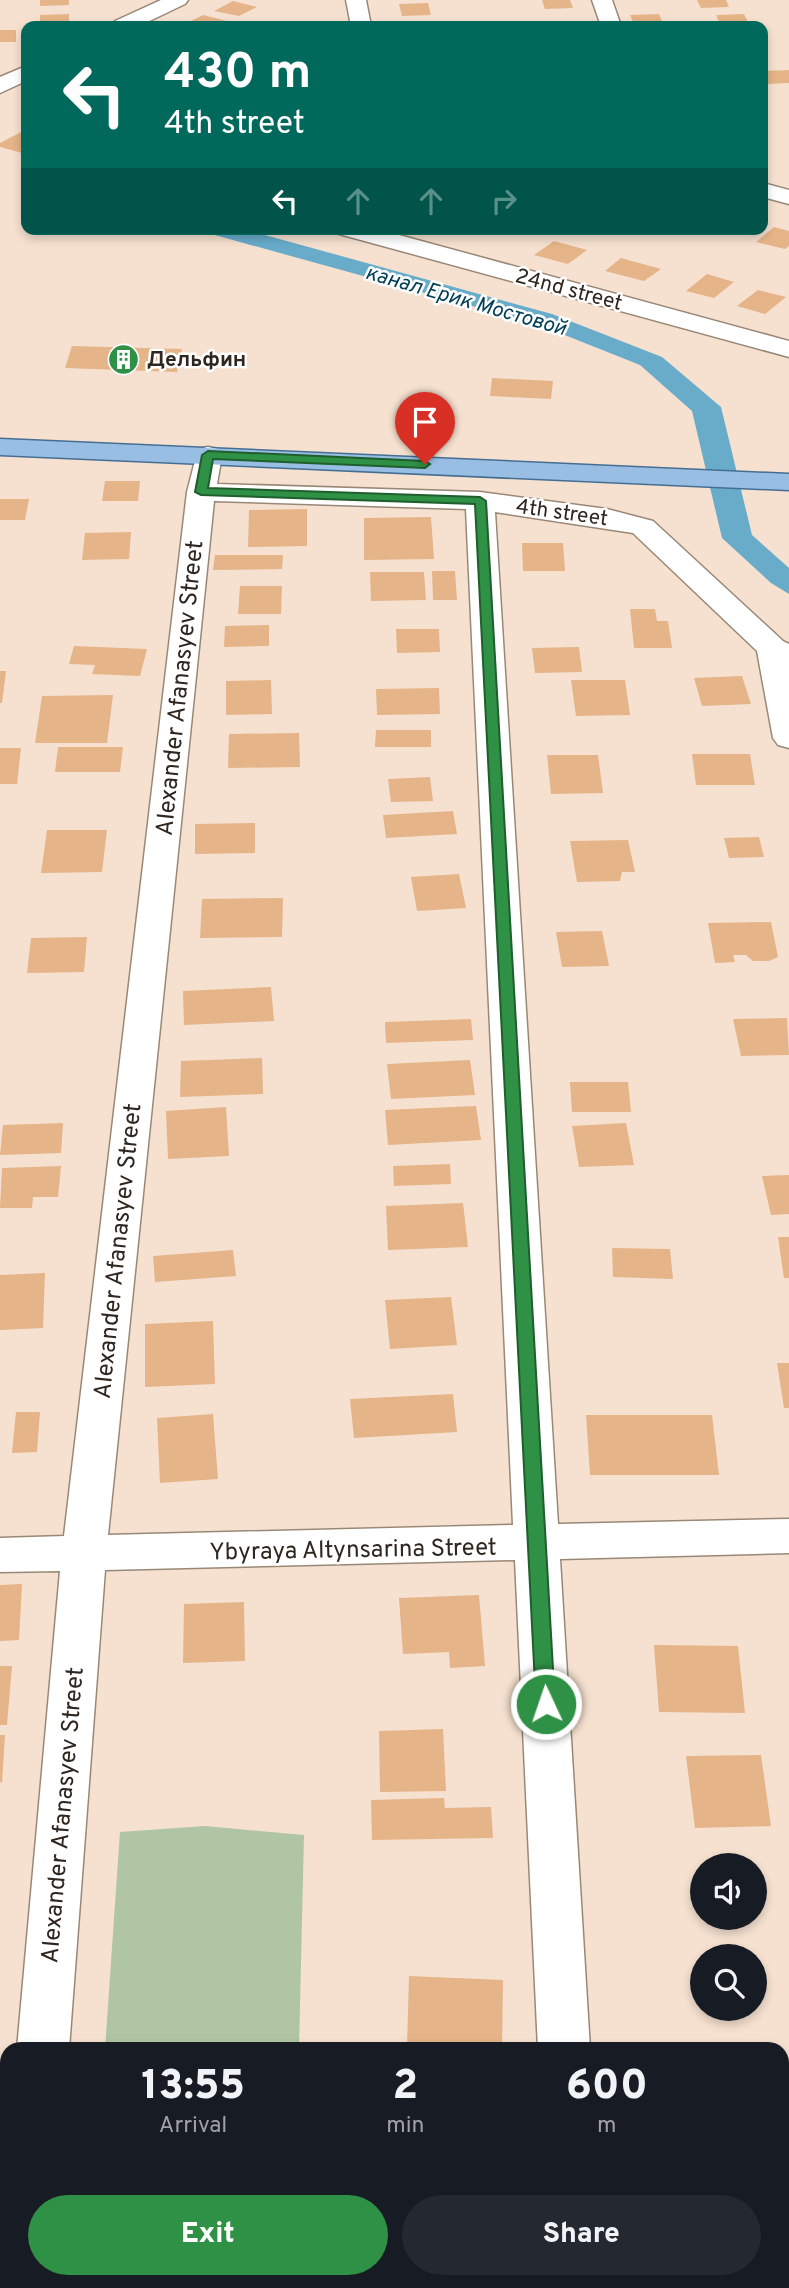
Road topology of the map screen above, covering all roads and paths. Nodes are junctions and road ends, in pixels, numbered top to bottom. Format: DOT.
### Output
graph roads {
  1 [pos="178,0"];
  2 [pos="356,0"];
  3 [pos="602,0"];
  4 [pos="119,21"];
  5 [pos="360,21"];
  6 [pos="609,21"];
  7 [pos="21,76"];
  8 [pos="0,86"];
  9 [pos="768,191"];
  10 [pos="789,197"];
  11 [pos="370,235"];
  12 [pos="789,349"];
  13 [pos="0,447"];
  14 [pos="205,473"];
  15 [pos="789,482"];
  16 [pos="480,501"];
  17 [pos="781,651"];
  18 [pos="789,738"];
  19 [pos="789,1536"];
  20 [pos="537,1544"];
  21 [pos="0,1555"];
  22 [pos="84,1555"];
  23 [pos="44,2042"];
  24 [pos="564,2042"];
  1 -- 4 [label="street"];
  2 -- 5 [label="street"];
  3 -- 6 [label="street"];
  7 -- 8 [label="street"];
  9 -- 10 [label="street"];
  11 -- 12 [label="street, 24nd street"];
  13 -- 14 [label="main road"];
  14 -- 15 [label="main road"];
  14 -- 16 [label="street, 4th street"];
  14 -- 22 [label="street, Alexander Afanasyev Street"];
  16 -- 17 [label="street, 4th street"];
  16 -- 20 [label="street"];
  17 -- 18 [label="street"];
  19 -- 20 [label="street, Ybyraya Altynsarina Street"];
  20 -- 22 [label="street, Ybyraya Altynsarina Street"];
  20 -- 24 [label="street"];
  21 -- 22 [label="street, Ybyraya Altynsarina Street"];
  22 -- 23 [label="street, Alexander Afanasyev Street"];
}
